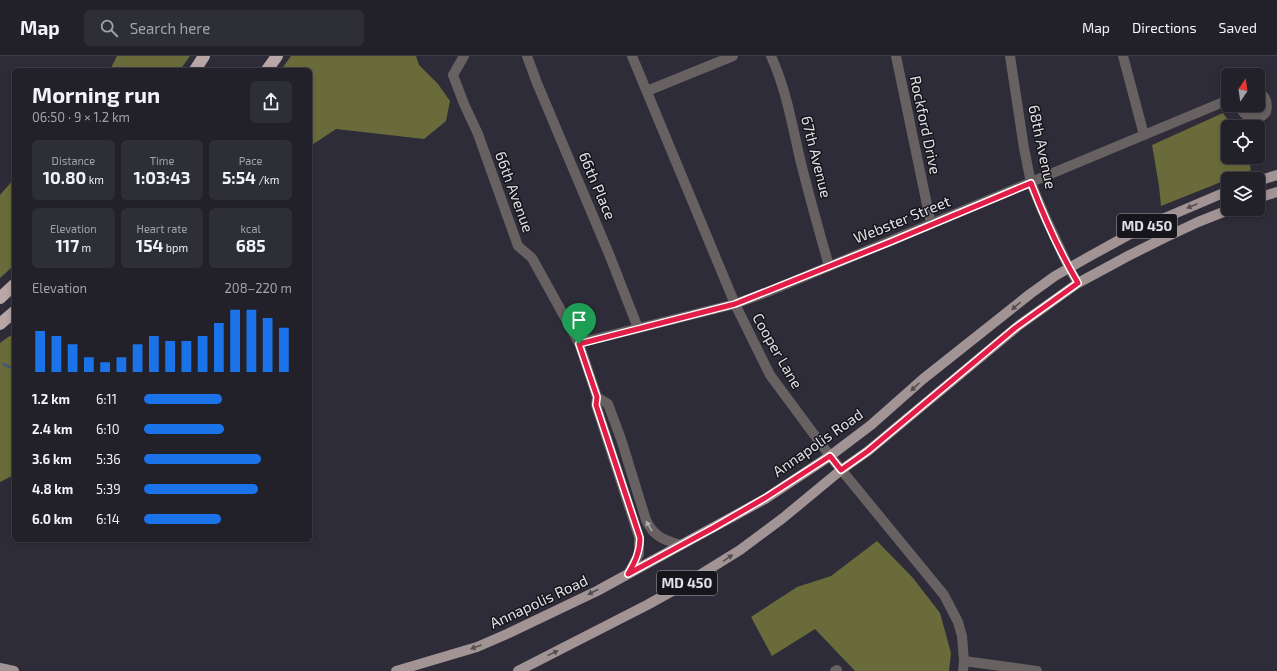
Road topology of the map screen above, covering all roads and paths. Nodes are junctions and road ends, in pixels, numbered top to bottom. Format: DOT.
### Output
graph roads {
  1 [pos="204,56"];
  2 [pos="278,56"];
  3 [pos="464,56"];
  4 [pos="528,56"];
  5 [pos="632,56"];
  6 [pos="733,56"];
  7 [pos="770,56"];
  8 [pos="896,56"];
  9 [pos="1010,56"];
  10 [pos="1123,56"];
  11 [pos="196,68"];
  12 [pos="269,68"];
  13 [pos="647,91"];
  14 [pos="1265,98"];
  15 [pos="1221,103"];
  16 [pos="1243,112"];
  17 [pos="1144,135"];
  18 [pos="1275,178"];
  19 [pos="1265,180"];
  20 [pos="1031,183"];
  21 [pos="1277,192"];
  22 [pos="1221,194"];
  23 [pos="1265,196"];
  24 [pos="1221,213"];
  25 [pos="931,224"];
  26 [pos="830,266"];
  27 [pos="1069,268"];
  28 [pos="1078,283"];
  29 [pos="12,287"];
  30 [pos="0,298"];
  31 [pos="735,304"];
  32 [pos="12,314"];
  33 [pos="0,324"];
  34 [pos="638,328"];
  35 [pos="579,344"];
  36 [pos="597,397"];
  37 [pos="830,456"];
  38 [pos="841,470"];
  39 [pos="681,545"];
  40 [pos="628,574"];
  41 [pos="963,666"];
  42 [pos="0,668"];
  43 [pos="14,671"];
  44 [pos="396,671"];
  45 [pos="518,671"];
  46 [pos="1037,671"];
  1 -- 11 [label="highway"];
  2 -- 12 [label="highway"];
  3 -- 35 [label="street, 66th Avenue"];
  4 -- 34 [label="street, 66th Place"];
  5 -- 13 [label="street, Cooper Lane"];
  6 -- 13 [label="street"];
  7 -- 26 [label="street, 67th Avenue"];
  8 -- 25 [label="street, Rockford Drive"];
  9 -- 20 [label="street, 68th Avenue"];
  10 -- 17 [label="street"];
  13 -- 31 [label="street, Cooper Lane"];
  14 -- 16 [label="street"];
  15 -- 17 [label="street, Webster Street"];
  17 -- 20 [label="street, Webster Street"];
  18 -- 19 [label="main road"];
  20 -- 25 [label="street, Webster Street"];
  20 -- 27 [label="street, 68th Avenue"];
  21 -- 23 [label="main road"];
  22 -- 27 [label="main road, Annapolis Road / MD 450, one-way"];
  24 -- 28 [label="main road, MD 450"];
  25 -- 26 [label="street, Webster Street"];
  26 -- 31 [label="street, Webster Street"];
  27 -- 28 [label="street, 68th Avenue"];
  27 -- 37 [label="main road, Annapolis Road / MD 450, one-way"];
  28 -- 38 [label="main road, MD 450"];
  29 -- 30 [label="highway"];
  31 -- 34 [label="street, Webster Street"];
  31 -- 37 [label="street, Cooper Lane"];
  32 -- 33 [label="highway"];
  34 -- 35 [label="street, Webster Street"];
  35 -- 36 [label="street, 66th Avenue"];
  39 -- 36 [label="street, 66th Avenue, one-way"];
  36 -- 40 [label="street, 66th Avenue"];
  37 -- 38 [label="street, Cooper Lane"];
  37 -- 39 [label="main road, Annapolis Road / MD 450"];
  38 -- 41 [label="street, Cooper Lane"];
  45 -- 38 [label="main road, MD 450, one-way"];
  39 -- 40 [label="main road, Annapolis Road / MD 450"];
  40 -- 44 [label="main road, Annapolis Road / MD 450, one-way"];
  41 -- 46 [label="street"];
  42 -- 43 [label="main road"];
}
